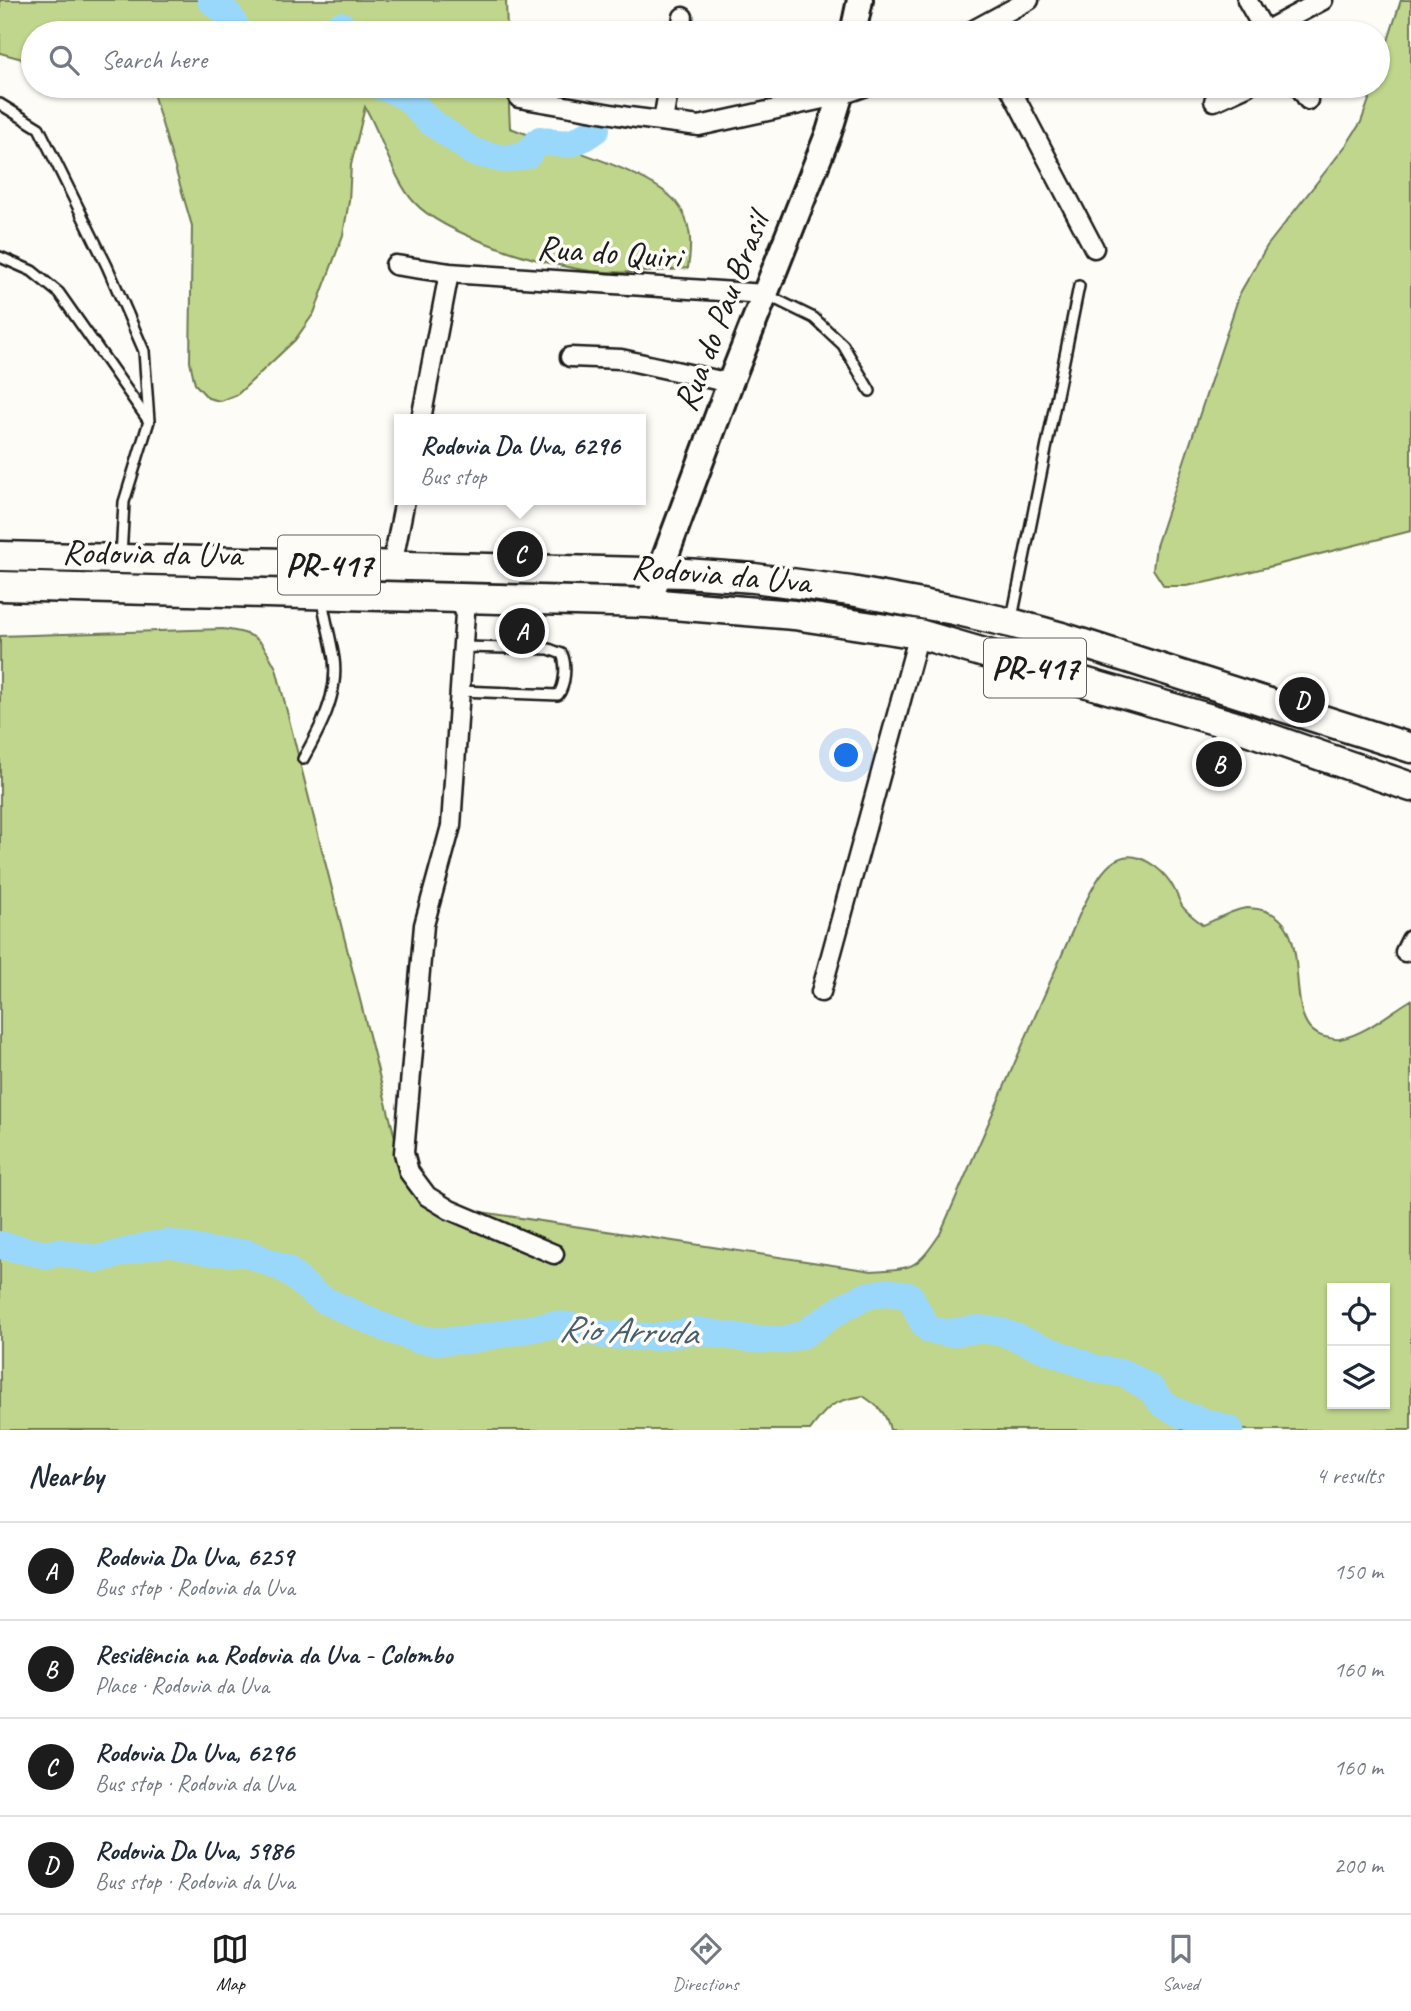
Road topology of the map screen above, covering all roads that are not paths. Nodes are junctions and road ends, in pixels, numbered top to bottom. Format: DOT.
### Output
graph roads {
  1 [pos="860,0"];
  2 [pos="1029,0"];
  3 [pos="1247,0"];
  4 [pos="1323,0"];
  5 [pos="856,21"];
  6 [pos="993,21"];
  7 [pos="1259,21"];
  8 [pos="1286,21"];
  9 [pos="519,98"];
  10 [pos="667,98"];
  11 [pos="813,98"];
  12 [pos="839,98"];
  13 [pos="1015,98"];
  14 [pos="1221,98"];
  15 [pos="1214,101"];
  16 [pos="0,104"];
  17 [pos="663,121"];
  18 [pos="1094,248"];
  19 [pos="0,257"];
  20 [pos="395,265"];
  21 [pos="449,273"];
  22 [pos="1079,286"];
  23 [pos="765,294"];
  24 [pos="570,358"];
  25 [pos="730,383"];
  26 [pos="870,391"];
  27 [pos="422,414"];
  28 [pos="149,421"];
  29 [pos="404,505"];
  30 [pos="0,556"];
  31 [pos="121,559"];
  32 [pos="392,566"];
  33 [pos="658,573"];
  34 [pos="0,586"];
  35 [pos="321,594"];
  36 [pos="466,598"];
  37 [pos="648,603"];
  38 [pos="1011,623"];
  39 [pos="919,634"];
  40 [pos="463,647"];
  41 [pos="460,691"];
  42 [pos="1411,748"];
  43 [pos="303,759"];
  44 [pos="1411,787"];
  45 [pos="821,992"];
  46 [pos="554,1254"];
  1 -- 5 [label="street"];
  2 -- 6 [label="street"];
  3 -- 7 [label="street"];
  4 -- 8 [label="street"];
  9 -- 17 [label="street"];
  10 -- 17 [label="street"];
  11 -- 17 [label="street"];
  12 -- 23 [label="street, Rua do Pau Brasil"];
  13 -- 18 [label="street"];
  14 -- 15 [label="street"];
  16 -- 28 [label="lane"];
  19 -- 28 [label="lane"];
  20 -- 21 [label="street, Rua do Quiri"];
  21 -- 23 [label="street, Rua do Quiri"];
  21 -- 27 [label="street"];
  22 -- 38 [label="lane"];
  23 -- 25 [label="street, Rua do Pau Brasil"];
  23 -- 26 [label="lane"];
  24 -- 25 [label="street"];
  25 -- 33 [label="street, Rua do Pau Brasil"];
  28 -- 31 [label="lane"];
  29 -- 32 [label="street"];
  30 -- 31 [label="main road, Rodovia da Uva / PR-417"];
  31 -- 32 [label="main road, Rodovia da Uva / PR-417"];
  32 -- 33 [label="main road, Rodovia da Uva / PR-417"];
  33 -- 37 [label="street, Rua do Pau Brasil"];
  33 -- 38 [label="main road, Rodovia da Uva / PR-417"];
  34 -- 35 [label="main road, Rodovia da Uva / PR-417"];
  35 -- 36 [label="main road, Rodovia da Uva / PR-417"];
  35 -- 43 [label="lane"];
  36 -- 37 [label="main road, Rodovia da Uva / PR-417"];
  36 -- 40 [label="street"];
  37 -- 39 [label="main road, Rodovia da Uva / PR-417"];
  38 -- 42 [label="main road, Rodovia da Uva / PR-417"];
  39 -- 44 [label="main road, Rodovia da Uva / PR-417"];
  39 -- 45 [label="street"];
  40 -- 41 [label="street"];
  40 -- 41 [label="lane"];
  41 -- 46 [label="street"];
}
